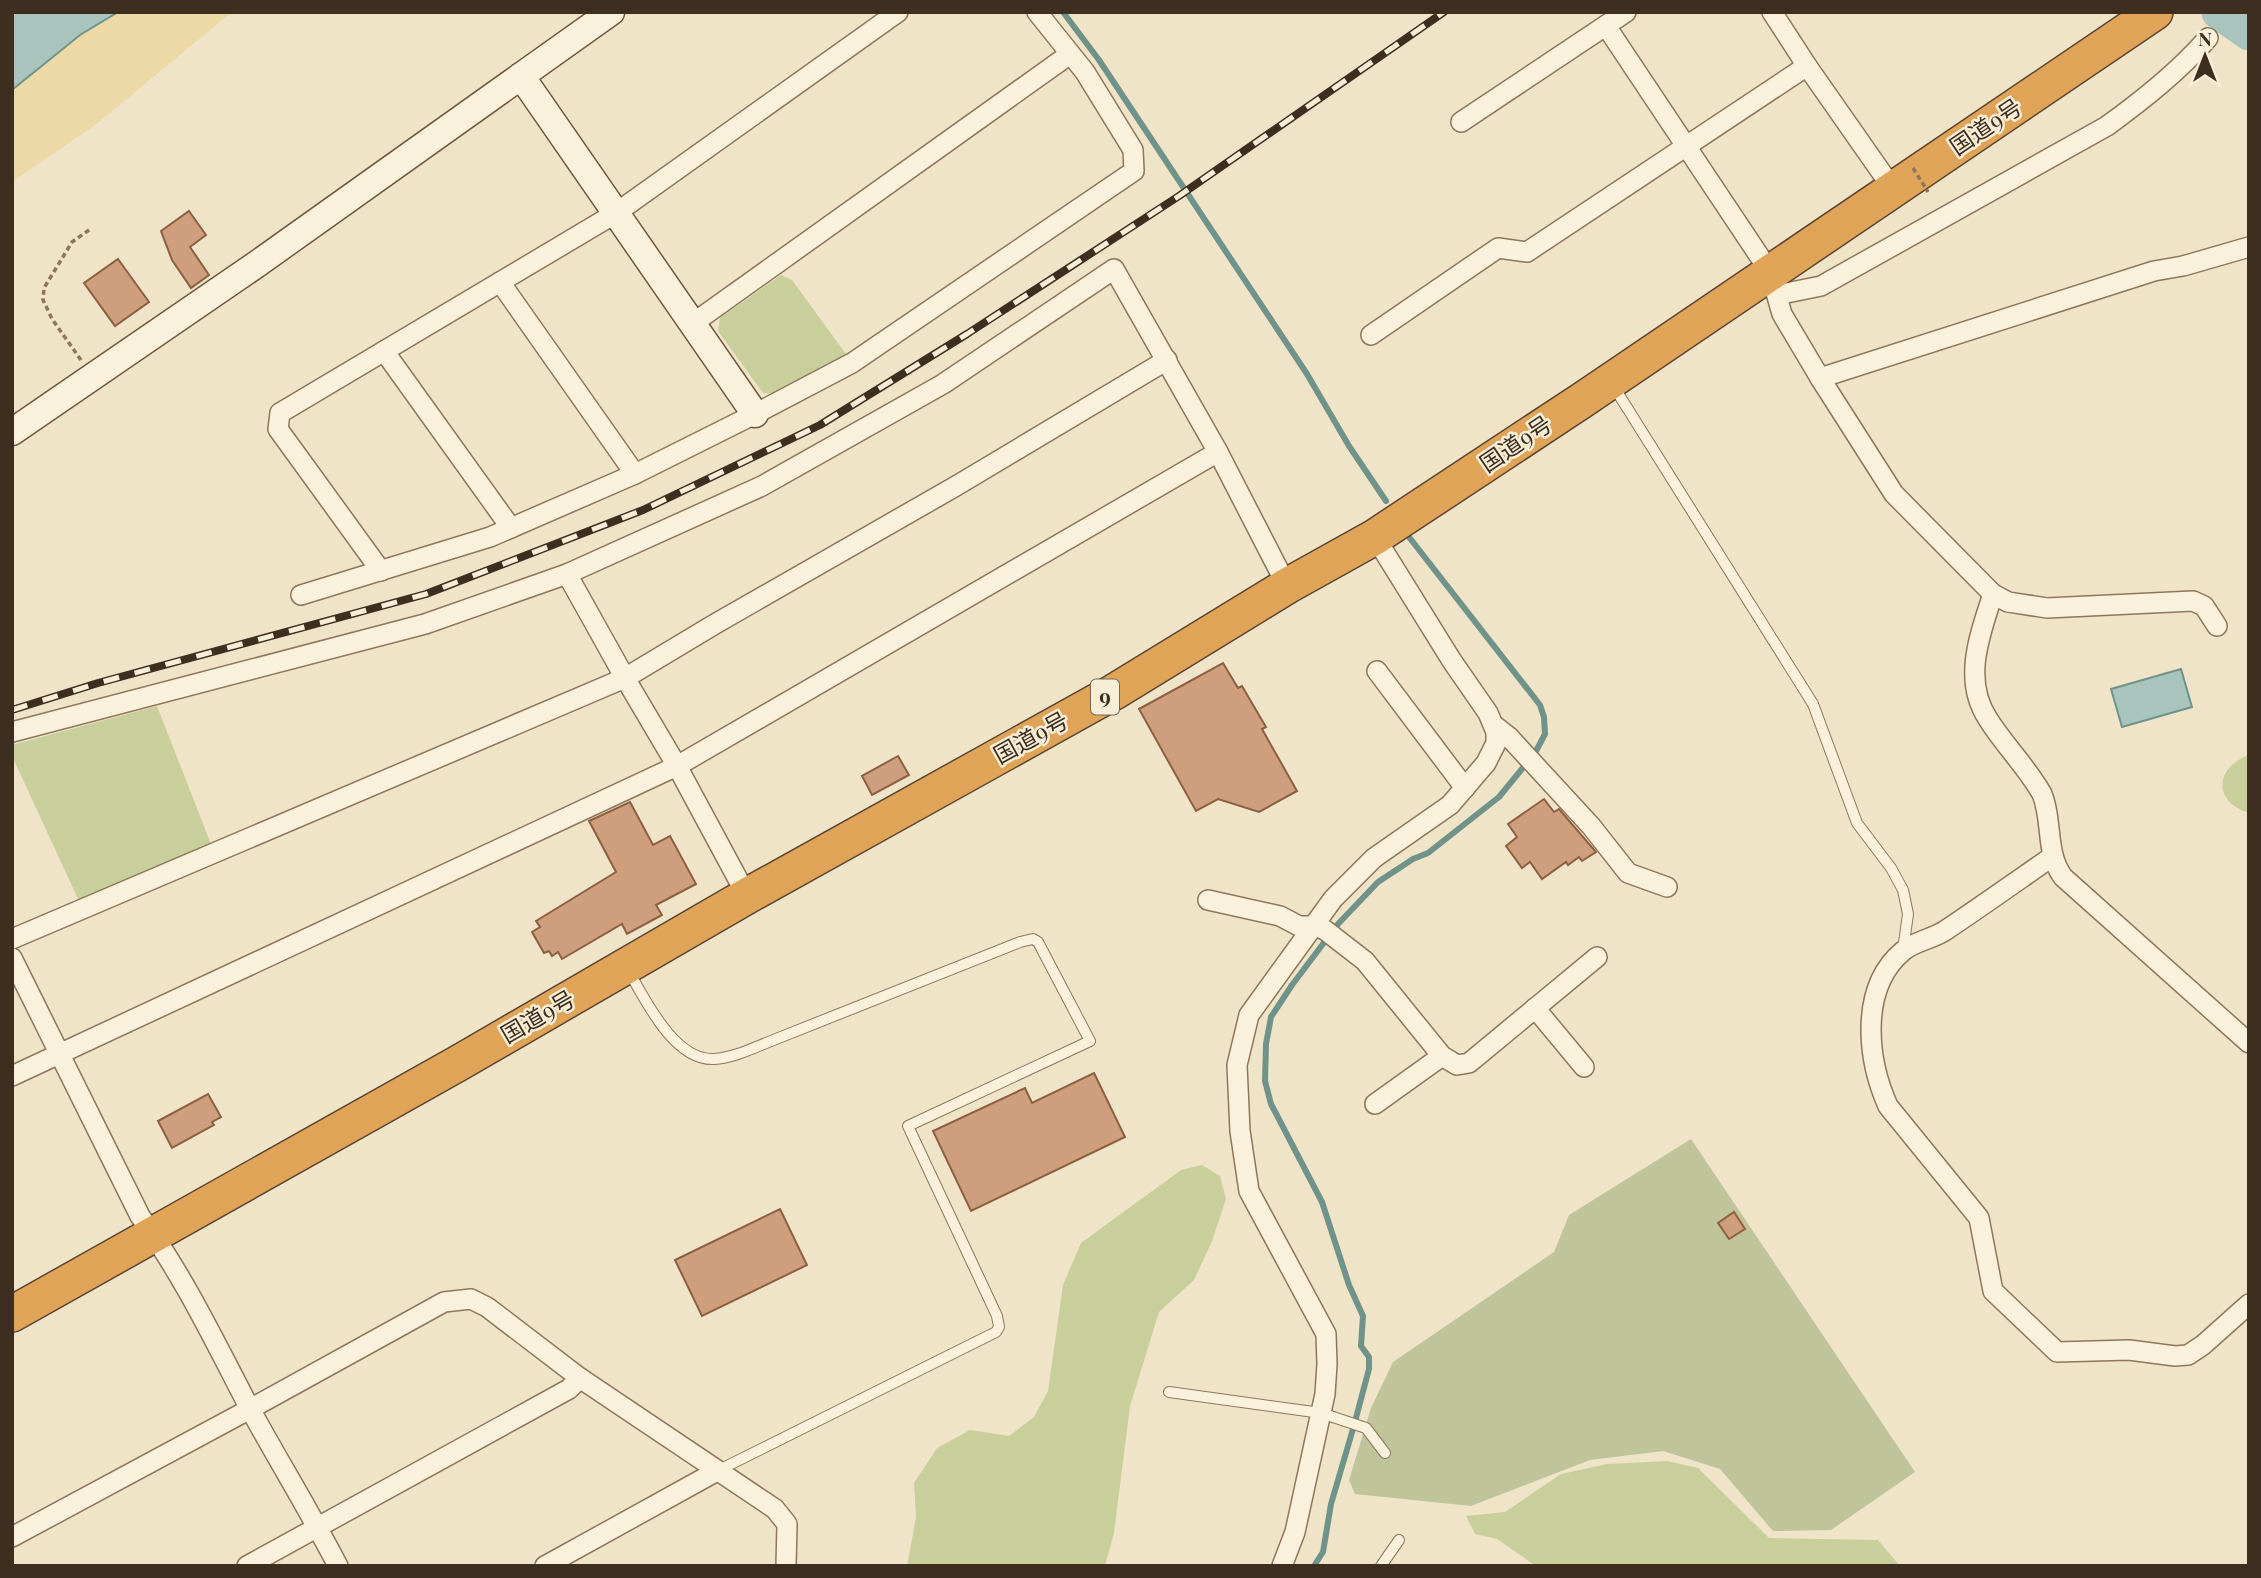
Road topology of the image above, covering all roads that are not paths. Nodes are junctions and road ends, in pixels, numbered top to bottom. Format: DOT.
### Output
graph roads {
  1 [pos="611,12"];
  2 [pos="898,12"];
  3 [pos="1038,12"];
  4 [pos="1626,12"];
  5 [pos="1772,12"];
  6 [pos="2155,12"];
  7 [pos="1606,26"];
  8 [pos="2208,38"];
  9 [pos="1070,54"];
  10 [pos="1807,66"];
  11 [pos="521,76"];
  12 [pos="1461,122"];
  13 [pos="1686,146"];
  14 [pos="1903,179"];
  15 [pos="616,213"];
  16 [pos="2249,247"];
  17 [pos="500,282"];
  18 [pos="1774,284"];
  19 [pos="692,324"];
  20 [pos="1371,335"];
  21 [pos="384,351"];
  22 [pos="1167,360"];
  23 [pos="1820,378"];
  24 [pos="1610,381"];
  25 [pos="755,414"];
  26 [pos="12,432"];
  27 [pos="1218,452"];
  28 [pos="635,474"];
  29 [pos="511,528"];
  30 [pos="1375,537"];
  31 [pos="381,571"];
  32 [pos="568,574"];
  33 [pos="1287,586"];
  34 [pos="1993,594"];
  35 [pos="301,595"];
  36 [pos="2217,626"];
  37 [pos="1377,671"];
  38 [pos="625,678"];
  39 [pos="1494,726"];
  40 [pos="12,732"];
  41 [pos="677,765"];
  42 [pos="1465,788"];
  43 [pos="2053,856"];
  44 [pos="1667,887"];
  45 [pos="747,896"];
  46 [pos="1208,900"];
  47 [pos="1325,931"];
  48 [pos="12,939"];
  49 [pos="1903,950"];
  50 [pos="1597,957"];
  51 [pos="12,958"];
  52 [pos="626,966"];
  53 [pos="1535,1009"];
  54 [pos="2249,1043"];
  55 [pos="60,1054"];
  56 [pos="1442,1056"];
  57 [pos="1584,1067"];
  58 [pos="12,1076"];
  59 [pos="1375,1104"];
  60 [pos="154,1235"];
  61 [pos="2249,1304"];
  62 [pos="12,1314"];
  63 [pos="580,1378"];
  64 [pos="1169,1392"];
  65 [pos="250,1409"];
  66 [pos="1329,1416"];
  67 [pos="1385,1453"];
  68 [pos="717,1471"];
  69 [pos="317,1527"];
  70 [pos="12,1537"];
  71 [pos="1399,1540"];
  72 [pos="247,1566"];
  73 [pos="338,1566"];
  74 [pos="545,1566"];
  75 [pos="786,1566"];
  76 [pos="1282,1566"];
  77 [pos="1381,1566"];
  1 -- 11 [label="street"];
  2 -- 15 [label="street"];
  3 -- 9 [label="street"];
  4 -- 7 [label="street"];
  5 -- 10 [label="street"];
  6 -- 14 [label="highway, 国道9号 / 9"];
  7 -- 12 [label="street"];
  7 -- 13 [label="street"];
  8 -- 18 [label="street"];
  9 -- 19 [label="street"];
  9 -- 25 [label="street"];
  10 -- 13 [label="street"];
  10 -- 14 [label="street"];
  11 -- 15 [label="street"];
  11 -- 26 [label="street"];
  13 -- 18 [label="street"];
  13 -- 20 [label="street"];
  14 -- 18 [label="highway, 国道9号 / 9"];
  15 -- 17 [label="street"];
  15 -- 19 [label="street"];
  16 -- 23 [label="street"];
  17 -- 21 [label="street"];
  17 -- 28 [label="street"];
  18 -- 23 [label="street"];
  18 -- 24 [label="highway, 国道9号 / 9"];
  19 -- 25 [label="street"];
  21 -- 29 [label="street"];
  21 -- 31 [label="street"];
  22 -- 27 [label="street"];
  22 -- 32 [label="street"];
  22 -- 38 [label="street"];
  23 -- 34 [label="street"];
  24 -- 30 [label="highway, 国道9号 / 9"];
  24 -- 49 [label="lane"];
  25 -- 28 [label="street"];
  27 -- 33 [label="street"];
  27 -- 41 [label="street"];
  28 -- 29 [label="street"];
  29 -- 31 [label="street"];
  30 -- 33 [label="highway, 国道9号 / 9"];
  30 -- 39 [label="street"];
  31 -- 35 [label="street"];
  32 -- 38 [label="street"];
  32 -- 40 [label="street"];
  33 -- 45 [label="highway, 国道9号 / 9"];
  34 -- 36 [label="street"];
  34 -- 43 [label="street"];
  37 -- 42 [label="street"];
  38 -- 41 [label="street"];
  38 -- 48 [label="street"];
  39 -- 42 [label="street"];
  39 -- 44 [label="street"];
  41 -- 45 [label="street"];
  41 -- 55 [label="street"];
  42 -- 47 [label="street"];
  43 -- 49 [label="street"];
  43 -- 54 [label="street"];
  45 -- 52 [label="highway, 国道9号 / 9"];
  46 -- 47 [label="street"];
  47 -- 56 [label="street"];
  47 -- 66 [label="street"];
  49 -- 61 [label="street"];
  50 -- 53 [label="street"];
  51 -- 55 [label="street"];
  52 -- 60 [label="highway, 国道9号 / 9"];
  52 -- 68 [label="lane"];
  53 -- 56 [label="street"];
  53 -- 57 [label="street"];
  55 -- 58 [label="street"];
  55 -- 60 [label="street"];
  56 -- 59 [label="street"];
  60 -- 62 [label="highway, 国道9号 / 9"];
  60 -- 65 [label="street"];
  63 -- 65 [label="street"];
  63 -- 68 [label="street"];
  63 -- 69 [label="street"];
  64 -- 66 [label="lane"];
  65 -- 69 [label="street"];
  65 -- 70 [label="street"];
  66 -- 67 [label="lane"];
  66 -- 76 [label="street"];
  68 -- 74 [label="street"];
  68 -- 75 [label="street"];
  69 -- 72 [label="street"];
  69 -- 73 [label="street"];
  71 -- 77 [label="lane"];
}
